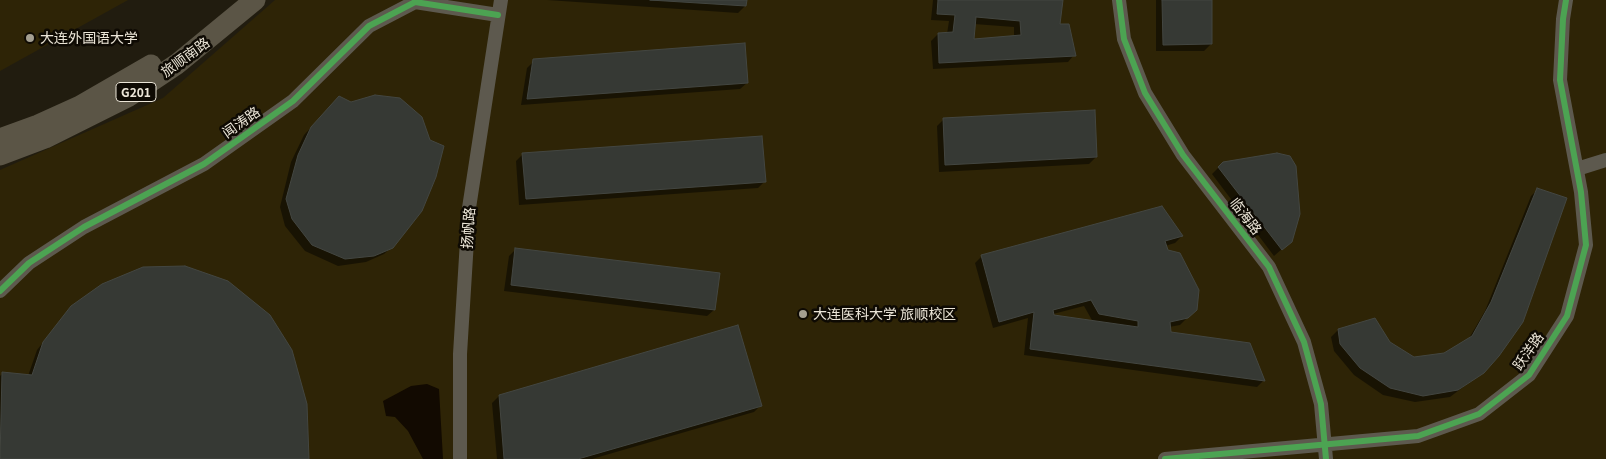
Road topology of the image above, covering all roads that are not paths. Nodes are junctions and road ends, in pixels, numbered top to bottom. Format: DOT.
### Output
graph roads {
  1 [pos="233,0"];
  2 [pos="255,0"];
  3 [pos="502,0"];
  4 [pos="1119,0"];
  5 [pos="1566,0"];
  6 [pos="498,15"];
  7 [pos="0,139"];
  8 [pos="0,155"];
  9 [pos="1606,160"];
  10 [pos="1577,169"];
  11 [pos="0,291"];
  12 [pos="1326,452"];
  13 [pos="460,459"];
  14 [pos="1165,459"];
  1 -- 7 [label="highway, 旅顺南路 / G201"];
  2 -- 8 [label="highway, 旅顺南路 / G201"];
  3 -- 6 [label="street, 扬帆路"];
  4 -- 12 [label="street, 临海路"];
  5 -- 10 [label="street, 跃洋路"];
  6 -- 11 [label="street, 闻涛路"];
  6 -- 13 [label="street, 扬帆路"];
  9 -- 10 [label="street"];
  10 -- 12 [label="street, 跃洋路"];
  12 -- 14 [label="street, 跃洋路"];
}
